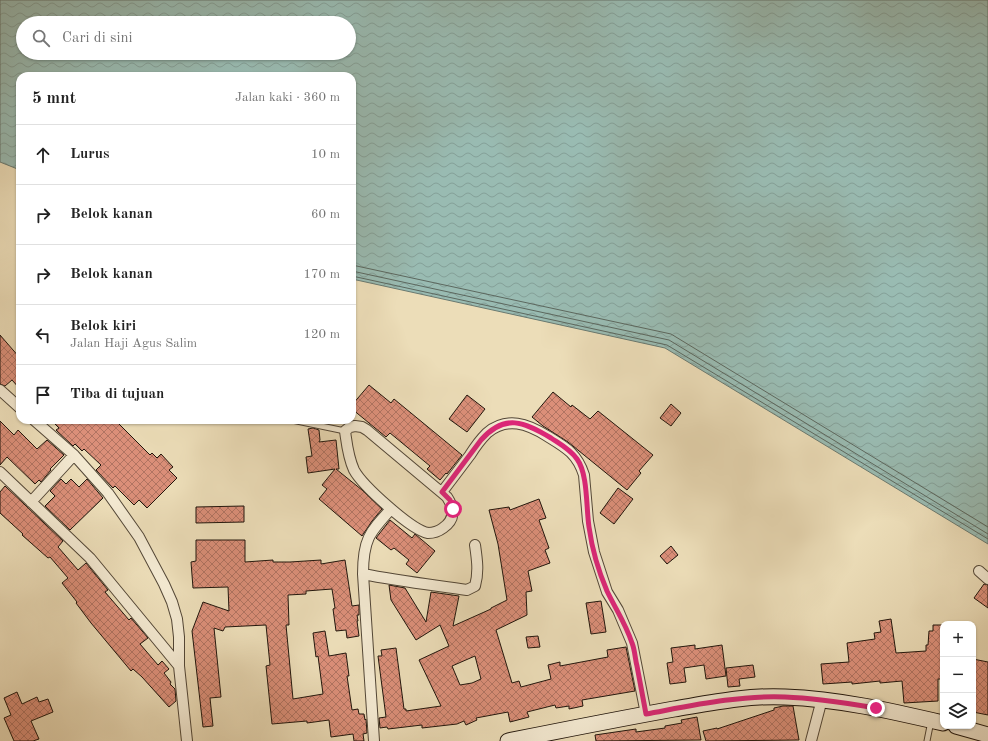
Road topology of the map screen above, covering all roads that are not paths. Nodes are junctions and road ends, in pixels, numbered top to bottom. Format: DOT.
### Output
graph roads {
  1 [pos="0,390"];
  2 [pos="16,404"];
  3 [pos="39,424"];
  4 [pos="311,424"];
  5 [pos="345,431"];
  6 [pos="74,455"];
  7 [pos="0,472"];
  8 [pos="442,492"];
  9 [pos="31,502"];
  10 [pos="391,509"];
  11 [pos="475,546"];
  12 [pos="979,571"];
  13 [pos="364,574"];
  14 [pos="988,579"];
  15 [pos="179,666"];
  16 [pos="822,700"];
  17 [pos="646,714"];
  18 [pos="937,722"];
  19 [pos="967,729"];
  20 [pos="988,735"];
  21 [pos="187,741"];
  22 [pos="374,741"];
  23 [pos="508,741"];
  24 [pos="811,741"];
  25 [pos="927,741"];
  1 -- 2 [label="street"];
  3 -- 6 [label="street"];
  4 -- 5 [label="lane"];
  5 -- 8 [label="street"];
  5 -- 10 [label="street"];
  6 -- 9 [label="street"];
  6 -- 15 [label="street"];
  7 -- 9 [label="street"];
  8 -- 10 [label="street"];
  8 -- 17 [label="street"];
  9 -- 15 [label="street"];
  10 -- 13 [label="street"];
  11 -- 13 [label="street"];
  12 -- 14 [label="street"];
  13 -- 22 [label="street"];
  15 -- 21 [label="street"];
  16 -- 17 [label="main road"];
  16 -- 18 [label="main road"];
  16 -- 24 [label="street"];
  17 -- 23 [label="main road"];
  18 -- 25 [label="lane"];
  19 -- 20 [label="main road"];
}
